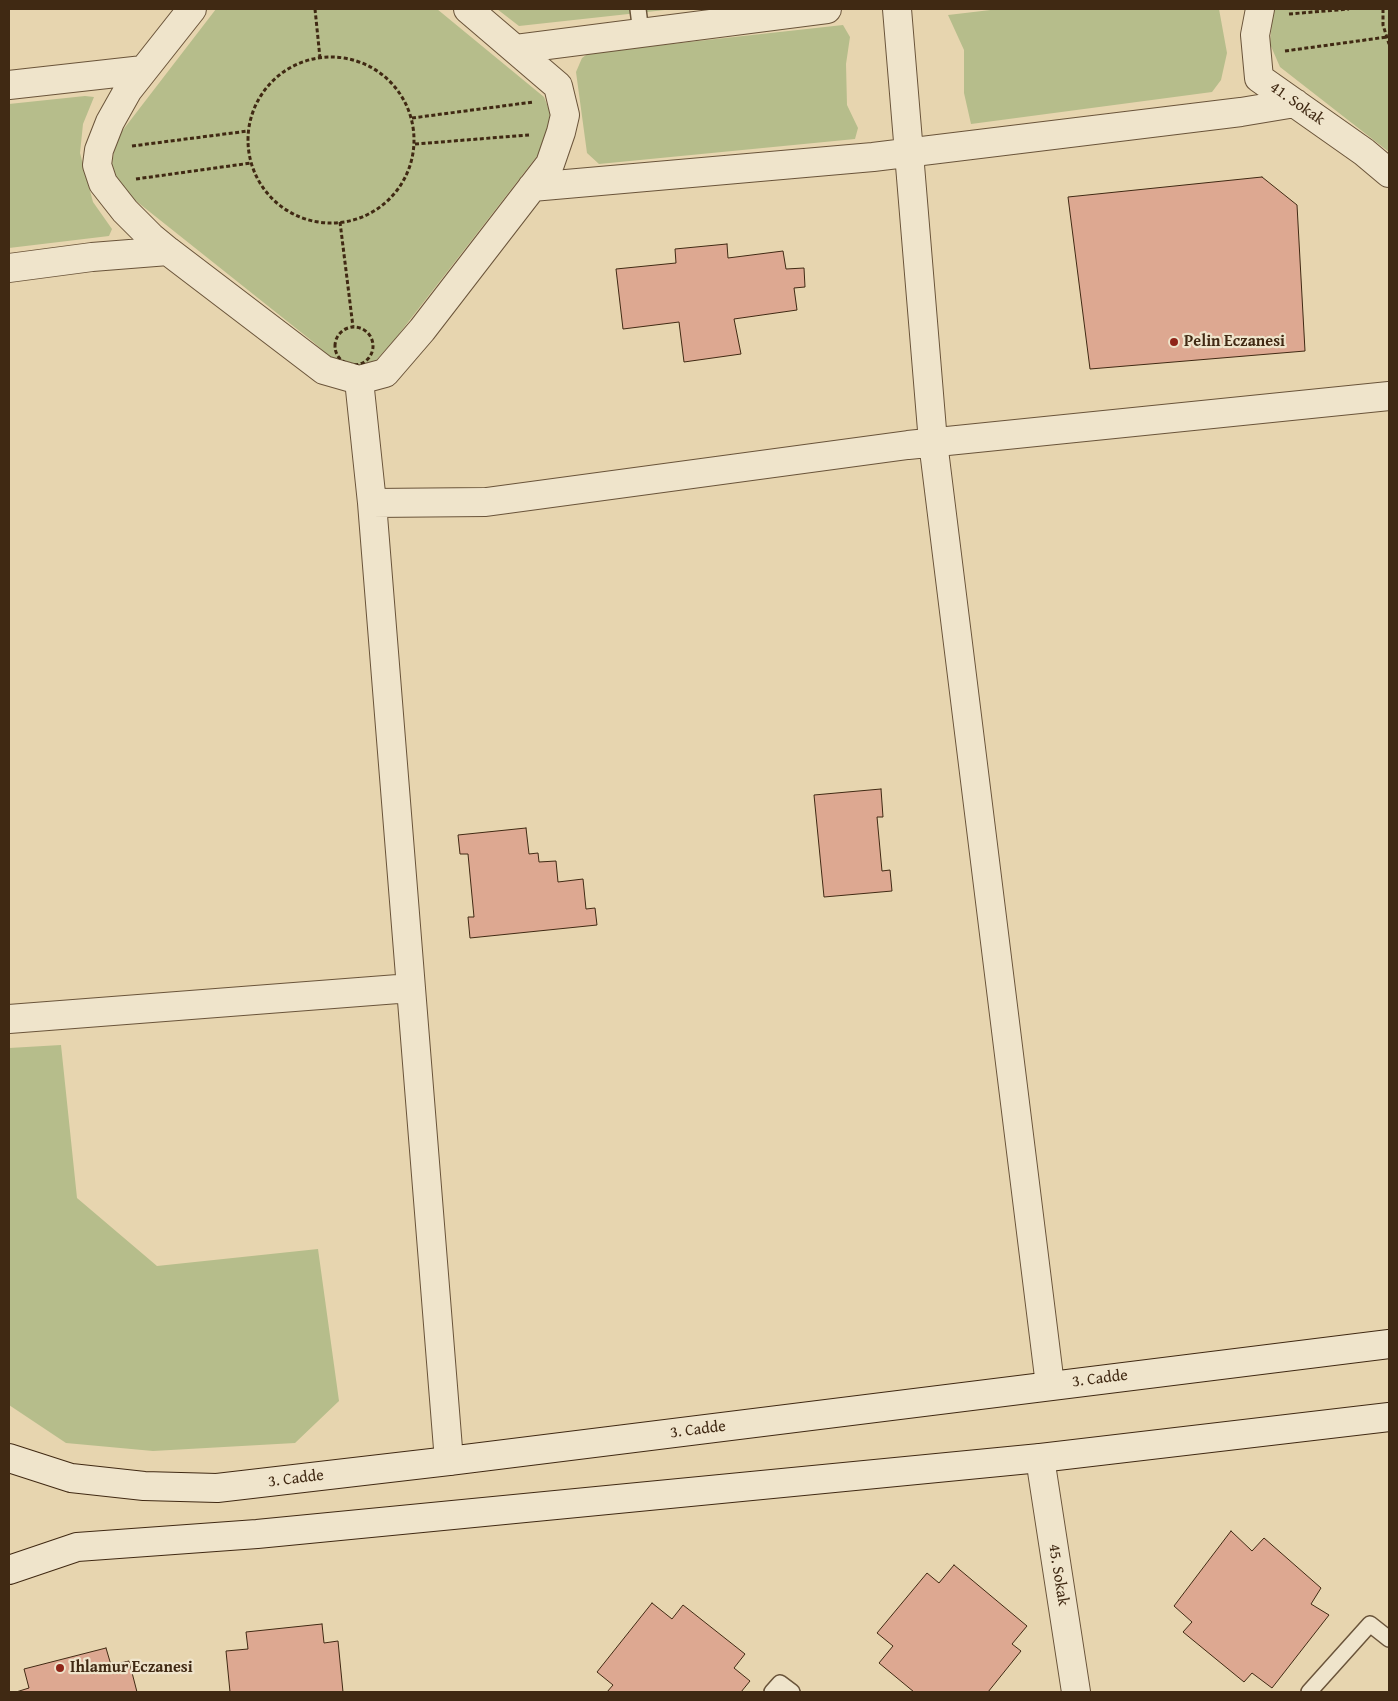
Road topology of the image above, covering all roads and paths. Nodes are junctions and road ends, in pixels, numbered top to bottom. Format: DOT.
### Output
graph roads {
  1 [pos="192,9"];
  2 [pos="315,9"];
  3 [pos="468,9"];
  4 [pos="827,9"];
  5 [pos="897,9"];
  6 [pos="1349,9"];
  7 [pos="1383,9"];
  8 [pos="1259,13"];
  9 [pos="639,21"];
  10 [pos="1387,37"];
  11 [pos="1389,44"];
  12 [pos="516,49"];
  13 [pos="1257,55"];
  14 [pos="320,58"];
  15 [pos="143,70"];
  16 [pos="9,85"];
  17 [pos="562,98"];
  18 [pos="1295,103"];
  19 [pos="412,118"];
  20 [pos="248,132"];
  21 [pos="561,132"];
  22 [pos="415,144"];
  23 [pos="99,150"];
  24 [pos="909,152"];
  25 [pos="251,163"];
  26 [pos="1389,173"];
  27 [pos="103,183"];
  28 [pos="532,187"];
  29 [pos="340,222"];
  30 [pos="168,251"];
  31 [pos="9,268"];
  32 [pos="353,327"];
  33 [pos="359,380"];
  34 [pos="1389,396"];
  35 [pos="933,442"];
  36 [pos="372,503"];
  37 [pos="411,988"];
  38 [pos="9,1019"];
  39 [pos="1389,1344"];
  40 [pos="1050,1385"];
  41 [pos="1389,1417"];
  42 [pos="9,1458"];
  43 [pos="1040,1458"];
  44 [pos="449,1461"];
  45 [pos="9,1570"];
  46 [pos="1389,1639"];
  47 [pos="772,1692"];
  48 [pos="792,1692"];
  49 [pos="1076,1692"];
  50 [pos="1309,1692"];
  1 -- 15 [label="street"];
  2 -- 14 [label="path"];
  3 -- 12 [label="street"];
  4 -- 9 [label="street"];
  5 -- 24 [label="street"];
  6 -- 8 [label="path"];
  7 -- 10 [label="path"];
  8 -- 13 [label="street, 41. Sokak"];
  9 -- 12 [label="street"];
  10 -- 11 [label="path"];
  10 -- 13 [label="path"];
  12 -- 17 [label="street"];
  13 -- 18 [label="street, 41. Sokak"];
  14 -- 19 [label="path"];
  14 -- 20 [label="path"];
  15 -- 16 [label="street"];
  15 -- 23 [label="street"];
  17 -- 19 [label="path"];
  17 -- 21 [label="street"];
  18 -- 24 [label="street"];
  18 -- 26 [label="street, 41. Sokak"];
  19 -- 22 [label="path"];
  20 -- 23 [label="path"];
  20 -- 25 [label="path"];
  21 -- 22 [label="path"];
  21 -- 28 [label="street"];
  22 -- 29 [label="path"];
  23 -- 27 [label="street"];
  24 -- 28 [label="street"];
  24 -- 35 [label="street"];
  25 -- 27 [label="path"];
  25 -- 29 [label="path"];
  27 -- 30 [label="street"];
  28 -- 33 [label="street"];
  29 -- 32 [label="path"];
  30 -- 31 [label="street"];
  30 -- 33 [label="street"];
  33 -- 36 [label="street"];
  34 -- 35 [label="street"];
  35 -- 36 [label="street"];
  35 -- 40 [label="street"];
  36 -- 37 [label="street"];
  37 -- 38 [label="street"];
  37 -- 44 [label="street"];
  39 -- 40 [label="street, 3. Cadde"];
  40 -- 44 [label="street, 3. Cadde"];
  41 -- 43 [label="street"];
  42 -- 44 [label="street, 3. Cadde"];
  43 -- 45 [label="street"];
  43 -- 49 [label="street, 45. Sokak"];
  46 -- 50 [label="lane"];
  47 -- 48 [label="lane"];
}
